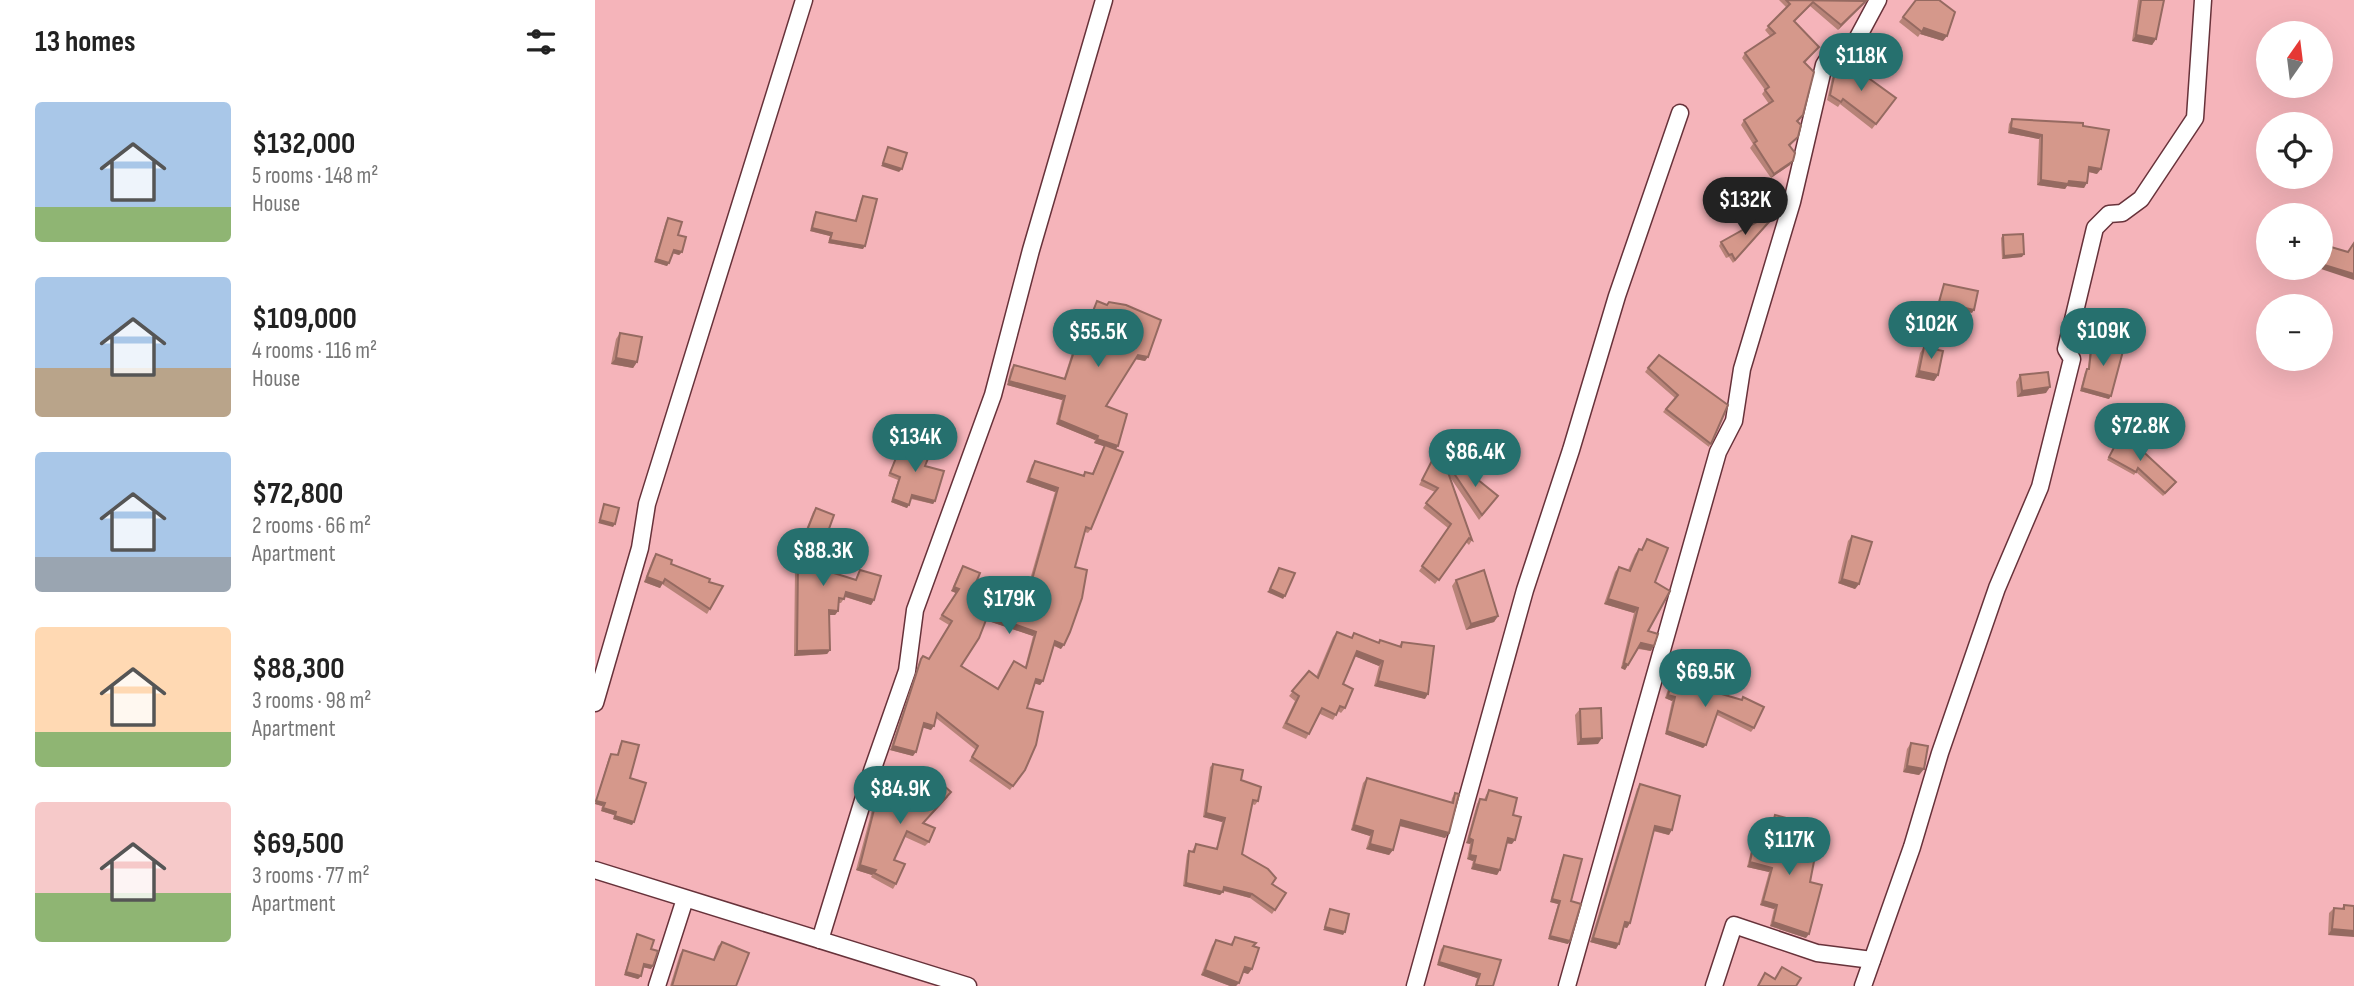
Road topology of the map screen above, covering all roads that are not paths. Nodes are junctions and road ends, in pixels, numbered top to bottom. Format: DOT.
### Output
graph roads {
  1 [pos="804,0"];
  2 [pos="1104,0"];
  3 [pos="1878,0"];
  4 [pos="2203,0"];
  5 [pos="1680,113"];
  6 [pos="595,703"];
  7 [pos="595,870"];
  8 [pos="685,899"];
  9 [pos="820,940"];
  10 [pos="1872,960"];
  11 [pos="657,986"];
  12 [pos="967,986"];
  13 [pos="1415,986"];
  14 [pos="1567,986"];
  15 [pos="1714,986"];
  16 [pos="1863,986"];
  1 -- 6 [label="street"];
  2 -- 9 [label="street"];
  3 -- 14 [label="street"];
  4 -- 10 [label="street"];
  5 -- 13 [label="street"];
  7 -- 8 [label="street"];
  8 -- 9 [label="street"];
  8 -- 11 [label="street"];
  9 -- 12 [label="street"];
  10 -- 15 [label="street"];
  10 -- 16 [label="street"];
}
